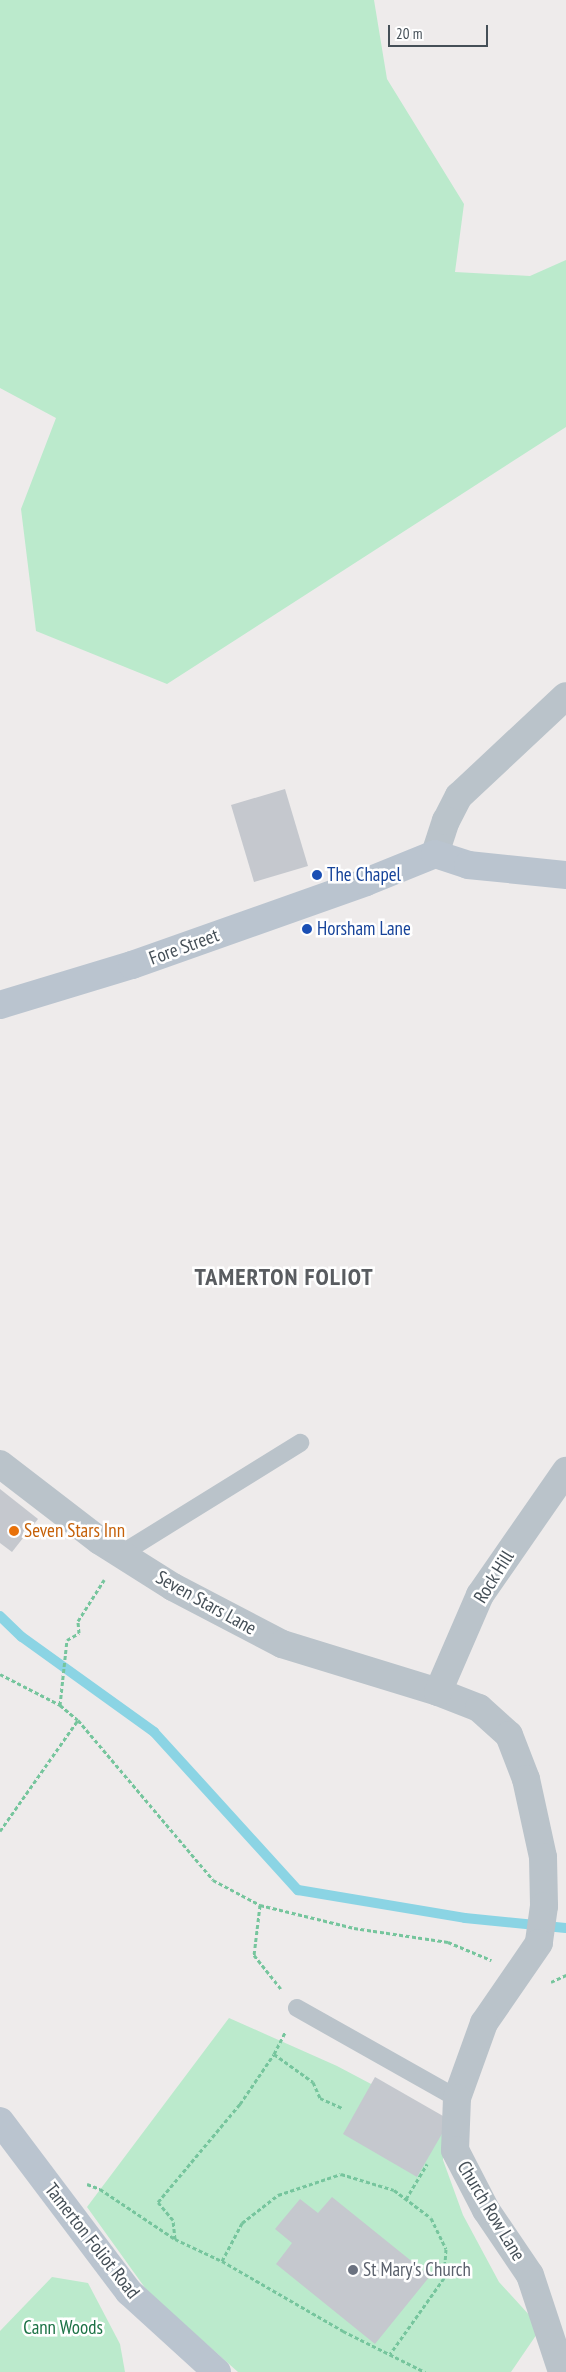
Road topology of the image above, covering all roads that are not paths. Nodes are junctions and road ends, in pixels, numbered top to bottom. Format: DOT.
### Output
graph roads {
  1 [pos="566,696"];
  2 [pos="435,854"];
  3 [pos="566,875"];
  4 [pos="0,1006"];
  5 [pos="300,1443"];
  6 [pos="0,1464"];
  7 [pos="566,1471"];
  8 [pos="121,1554"];
  9 [pos="438,1692"];
  10 [pos="297,2008"];
  11 [pos="457,2098"];
  12 [pos="0,2121"];
  13 [pos="217,2372"];
  14 [pos="562,2372"];
  1 -- 2 [label="street"];
  2 -- 3 [label="street"];
  2 -- 4 [label="street, Fore Street"];
  5 -- 8 [label="lane"];
  6 -- 8 [label="street, Seven Stars Lane"];
  7 -- 9 [label="street, Rock Hill"];
  8 -- 9 [label="street, Seven Stars Lane"];
  9 -- 11 [label="street, Church Row Lane"];
  10 -- 11 [label="lane"];
  11 -- 14 [label="street, Church Row Lane"];
  12 -- 13 [label="street, Tamerton Foliot Road"];
}
